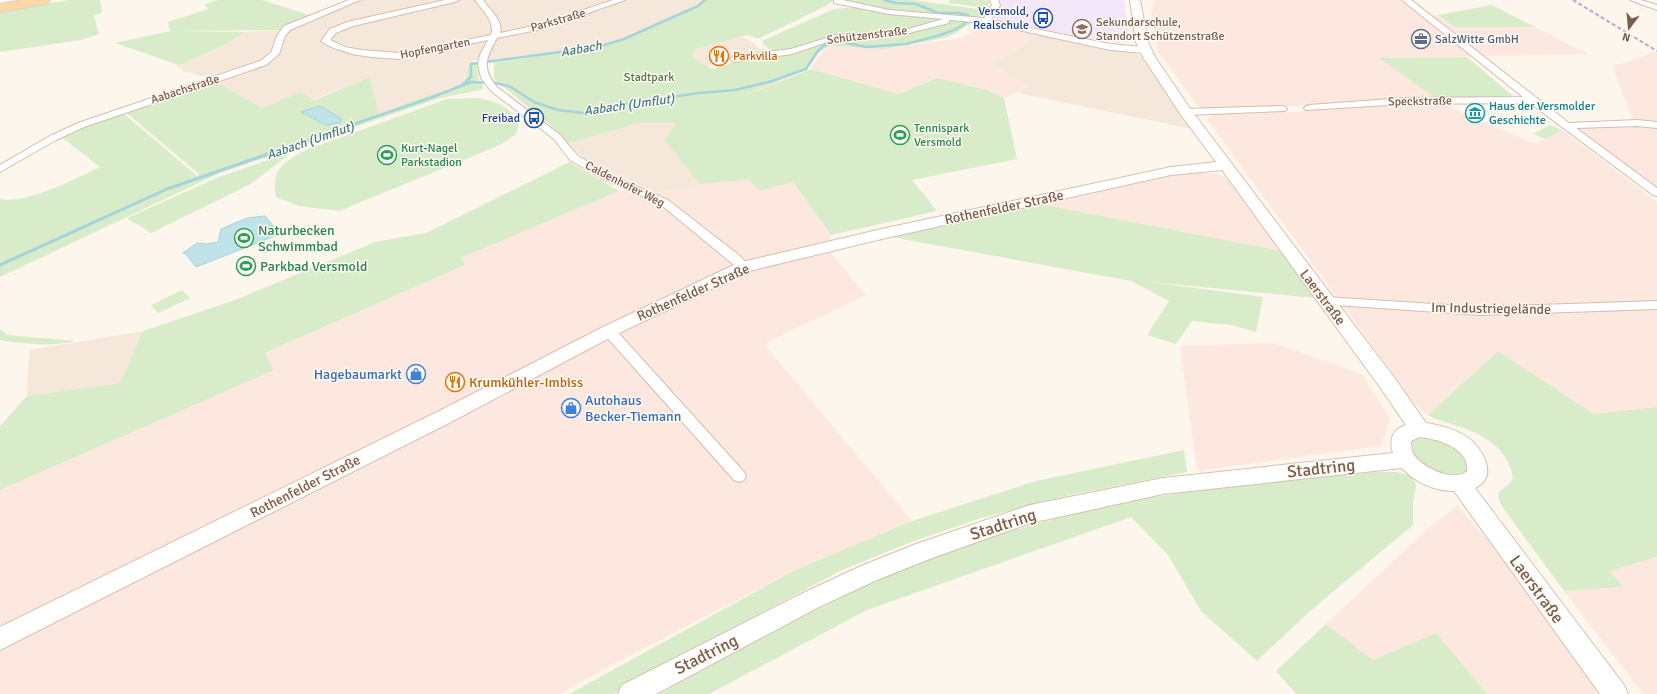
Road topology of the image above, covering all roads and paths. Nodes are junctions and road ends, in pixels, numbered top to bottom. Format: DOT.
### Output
graph roads {
  1 [pos="44,0"];
  2 [pos="356,0"];
  3 [pos="455,0"];
  4 [pos="478,0"];
  5 [pos="621,0"];
  6 [pos="837,0"];
  7 [pos="994,0"];
  8 [pos="1135,0"];
  9 [pos="1406,0"];
  10 [pos="1634,0"];
  11 [pos="0,8"];
  12 [pos="1657,8"];
  13 [pos="953,18"];
  14 [pos="986,21"];
  15 [pos="495,36"];
  16 [pos="1145,50"];
  17 [pos="734,59"];
  18 [pos="1532,100"];
  19 [pos="1309,108"];
  20 [pos="1282,109"];
  21 [pos="1186,112"];
  22 [pos="1657,124"];
  23 [pos="1567,126"];
  24 [pos="1225,165"];
  25 [pos="0,169"];
  26 [pos="1657,193"];
  27 [pos="744,267"];
  28 [pos="1326,301"];
  29 [pos="1657,305"];
  30 [pos="609,331"];
  31 [pos="1420,430"];
  32 [pos="1406,460"];
  33 [pos="739,476"];
  34 [pos="1460,484"];
  35 [pos="0,639"];
  36 [pos="632,694"];
  37 [pos="1615,694"];
  1 -- 11 [label="main road"];
  2 -- 25 [label="street, Aabachstraße"];
  3 -- 15 [label="street, Hopfengarten"];
  4 -- 15 [label="street"];
  5 -- 15 [label="street, Parkstraße"];
  6 -- 13 [label="street, Schützenstraße"];
  7 -- 14 [label="street"];
  8 -- 16 [label="street"];
  9 -- 18 [label="street"];
  10 -- 12 [label="street"];
  13 -- 14 [label="street, Schützenstraße"];
  13 -- 17 [label="street, Schützenstraße"];
  14 -- 16 [label="street, Schützenstraße"];
  15 -- 27 [label="street, Caldenhofer Weg"];
  16 -- 21 [label="street"];
  18 -- 19 [label="street, Speckstraße"];
  18 -- 23 [label="street"];
  20 -- 21 [label="street"];
  21 -- 24 [label="street"];
  22 -- 23 [label="street"];
  23 -- 26 [label="street"];
  24 -- 27 [label="street, Rothenfelder Straße"];
  24 -- 28 [label="street, Laerstraße"];
  27 -- 30 [label="street, Rothenfelder Straße"];
  28 -- 29 [label="street, Im Industriegelände"];
  28 -- 31 [label="street, Laerstraße"];
  30 -- 33 [label="street"];
  30 -- 35 [label="street, Rothenfelder Straße"];
  31 -- 32 [label="street"];
  31 -- 34 [label="street"];
  32 -- 34 [label="street"];
  32 -- 36 [label="street, Stadtring"];
  34 -- 37 [label="street, Laerstraße"];
}
